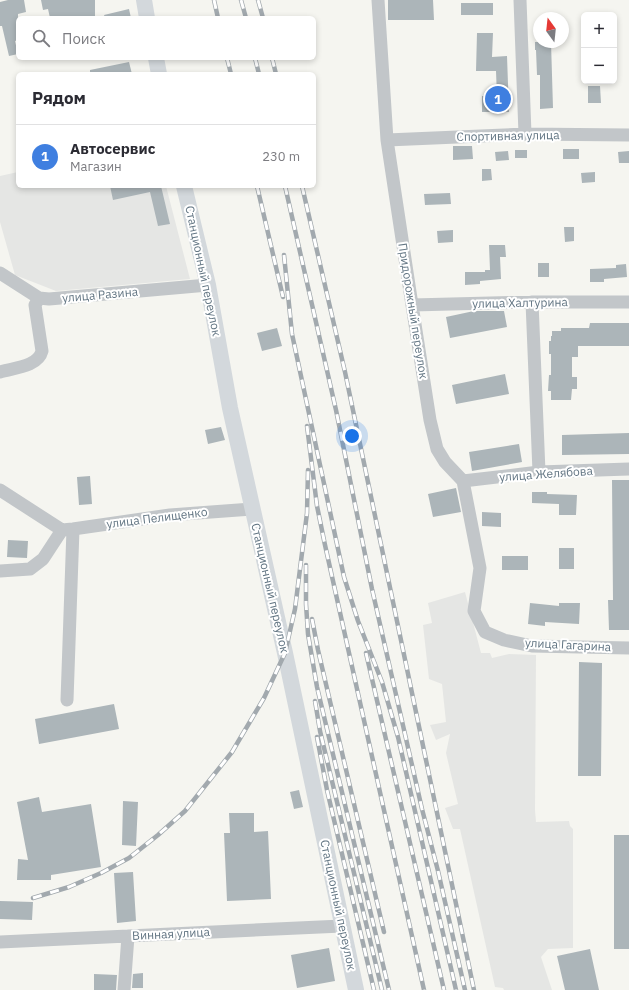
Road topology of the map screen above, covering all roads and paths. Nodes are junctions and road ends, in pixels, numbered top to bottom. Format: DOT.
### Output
graph roads {
  1 [pos="144,0"];
  2 [pos="378,0"];
  3 [pos="520,0"];
  4 [pos="147,16"];
  5 [pos="156,60"];
  6 [pos="159,72"];
  7 [pos="525,134"];
  8 [pos="629,135"];
  9 [pos="387,140"];
  10 [pos="184,188"];
  11 [pos="0,273"];
  12 [pos="208,285"];
  13 [pos="39,298"];
  14 [pos="532,302"];
  15 [pos="629,302"];
  16 [pos="412,305"];
  17 [pos="0,372"];
  18 [pos="629,469"];
  19 [pos="539,472"];
  20 [pos="463,481"];
  21 [pos="0,490"];
  22 [pos="252,509"];
  23 [pos="68,530"];
  24 [pos="0,571"];
  25 [pos="629,648"];
  26 [pos="67,700"];
  27 [pos="342,926"];
  28 [pos="128,936"];
  29 [pos="0,942"];
  30 [pos="124,990"];
  31 [pos="356,990"];
  1 -- 4 [label="main road"];
  2 -- 9 [label="street, Придорожный переулок"];
  3 -- 7 [label="street"];
  5 -- 6 [label="main road"];
  7 -- 8 [label="street, Спортивная улица"];
  7 -- 9 [label="street, Спортивная улица"];
  9 -- 16 [label="street, Придорожный переулок"];
  10 -- 12 [label="main road, Станционный переулок"];
  11 -- 13 [label="street"];
  12 -- 13 [label="street, улица Разина"];
  12 -- 22 [label="main road, Станционный переулок"];
  13 -- 17 [label="street"];
  14 -- 15 [label="street, улица Халтурина"];
  14 -- 16 [label="street, улица Халтурина"];
  14 -- 19 [label="street"];
  16 -- 20 [label="street, Придорожный переулок"];
  18 -- 19 [label="street, улица Желябова"];
  19 -- 20 [label="street, улица Желябова"];
  20 -- 25 [label="street, улица Гагарина"];
  21 -- 23 [label="street"];
  22 -- 23 [label="street, улица Пелищенко"];
  22 -- 27 [label="main road, Станционный переулок"];
  23 -- 24 [label="street"];
  23 -- 26 [label="street"];
  27 -- 28 [label="street, Винная улица"];
  27 -- 31 [label="main road, Станционный переулок"];
  28 -- 29 [label="street, Винная улица"];
  28 -- 30 [label="street"];
}
